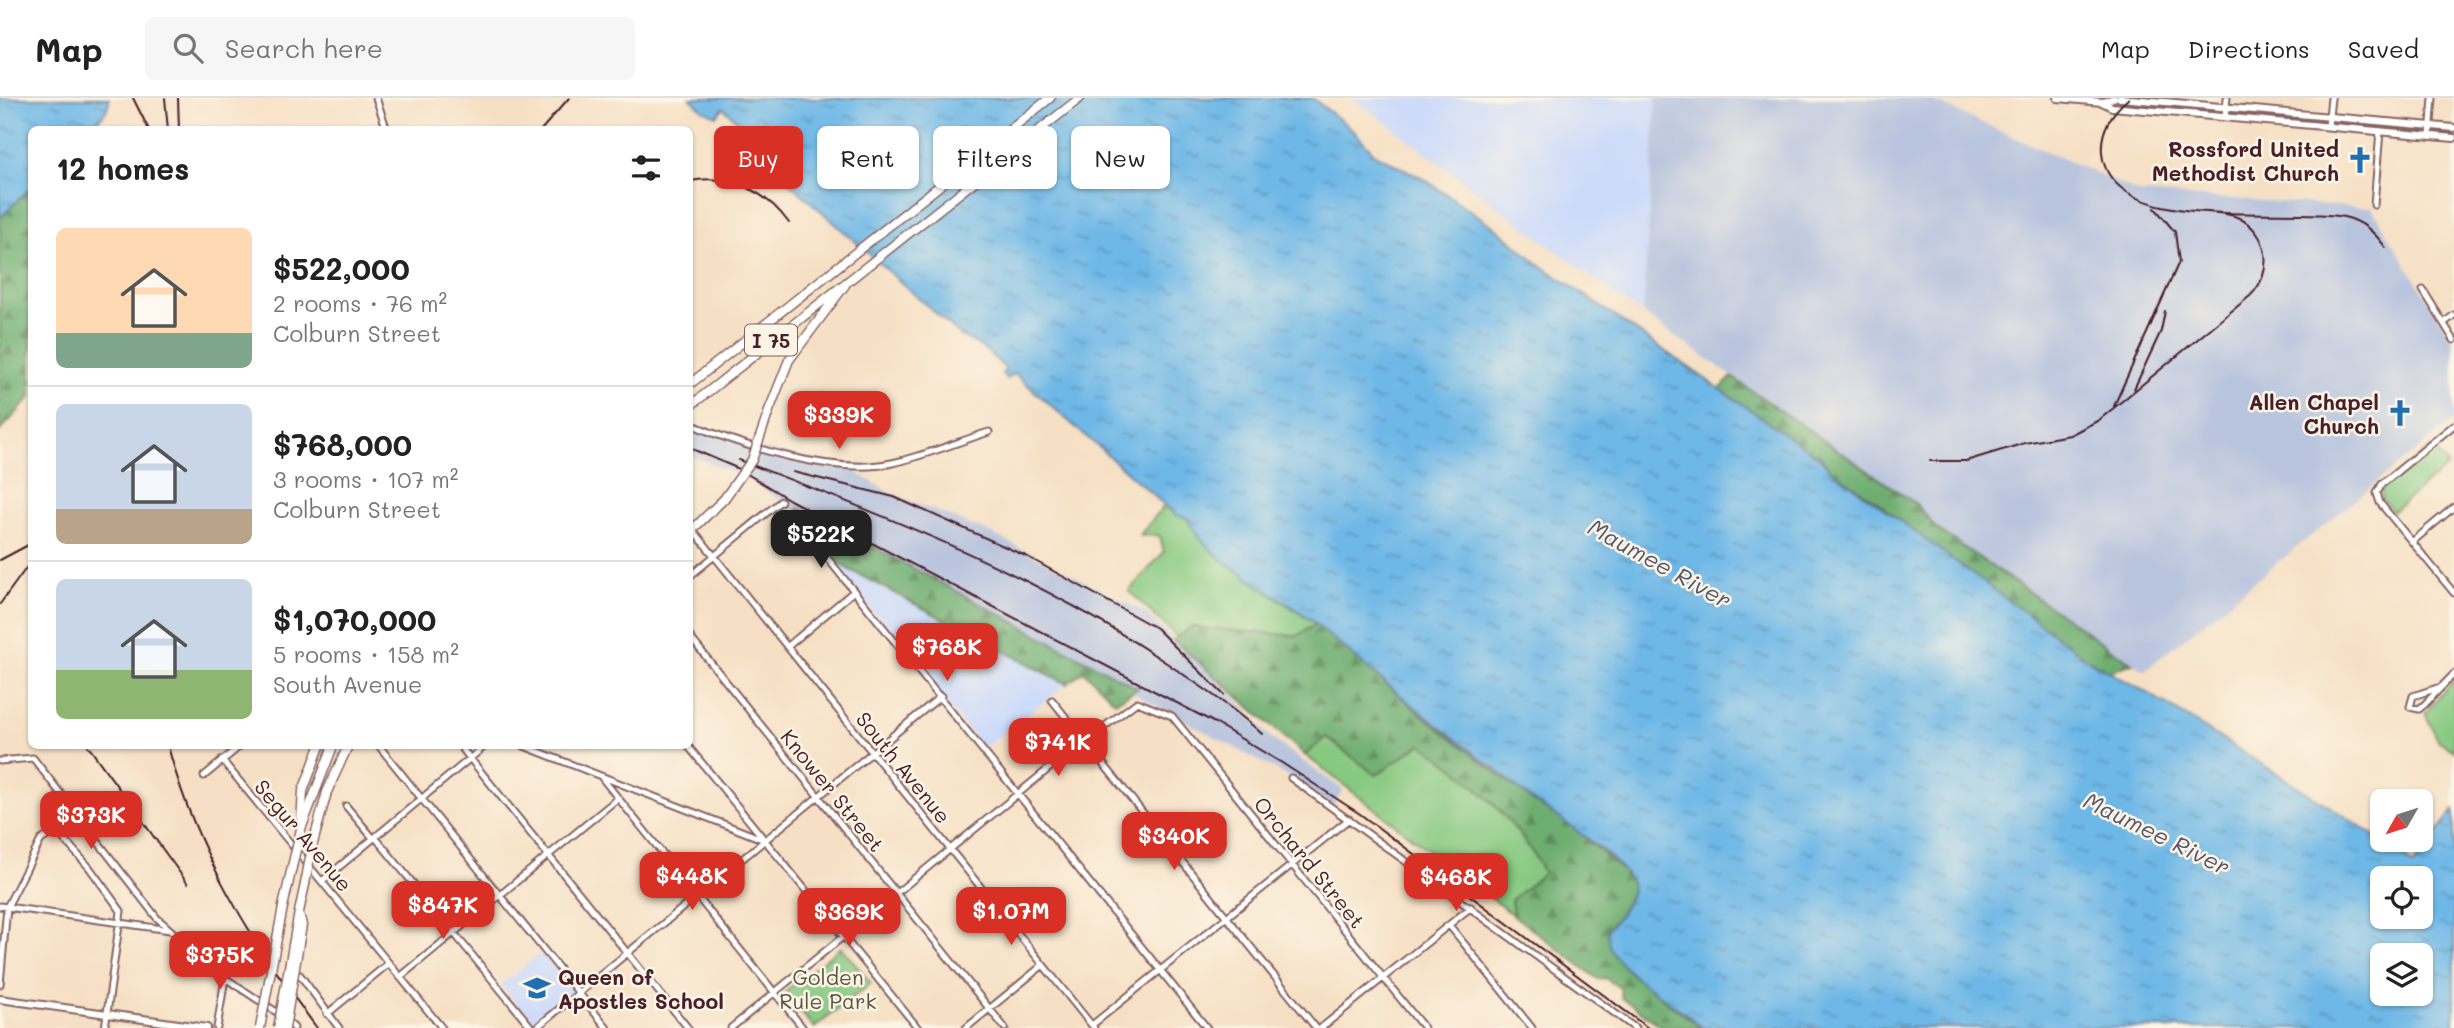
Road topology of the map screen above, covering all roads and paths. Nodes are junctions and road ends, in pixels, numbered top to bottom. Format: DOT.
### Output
graph roads {
  1 [pos="376,98"];
  2 [pos="1050,98"];
  3 [pos="1080,98"];
  4 [pos="2058,98"];
  5 [pos="2114,98"];
  6 [pos="2120,98"];
  7 [pos="2227,98"];
  8 [pos="2331,98"];
  9 [pos="2433,98"];
  10 [pos="2151,101"];
  11 [pos="2102,102"];
  12 [pos="2227,107"];
  13 [pos="2150,110"];
  14 [pos="2225,117"];
  15 [pos="2329,117"];
  16 [pos="386,126"];
  17 [pos="2431,126"];
  18 [pos="2329,127"];
  19 [pos="2454,128"];
  20 [pos="2379,131"];
  21 [pos="2430,135"];
  22 [pos="2454,138"];
  23 [pos="2374,205"];
  24 [pos="853,274"];
  25 [pos="2423,290"];
  26 [pos="2454,315"];
  27 [pos="2444,323"];
  28 [pos="2454,340"];
  29 [pos="693,382"];
  30 [pos="693,404"];
  31 [pos="693,425"];
  32 [pos="2454,425"];
  33 [pos="989,432"];
  34 [pos="781,501"];
  35 [pos="2454,507"];
  36 [pos="693,526"];
  37 [pos="693,530"];
  38 [pos="807,533"];
  39 [pos="2412,542"];
  40 [pos="714,556"];
  41 [pos="693,574"];
  42 [pos="854,591"];
  43 [pos="2454,592"];
  44 [pos="693,641"];
  45 [pos="787,647"];
  46 [pos="2454,674"];
  47 [pos="2441,687"];
  48 [pos="941,696"];
  49 [pos="1052,700"];
  50 [pos="1084,740"];
  51 [pos="236,749"];
  52 [pos="319,749"];
  53 [pos="332,749"];
  54 [pos="347,749"];
  55 [pos="381,749"];
  56 [pos="462,749"];
  57 [pos="481,749"];
  58 [pos="531,749"];
  59 [pos="690,749"];
  60 [pos="872,752"];
  61 [pos="470,758"];
  62 [pos="222,760"];
  63 [pos="0,761"];
  64 [pos="204,776"];
  65 [pos="601,778"];
  66 [pos="1291,778"];
  67 [pos="1018,793"];
  68 [pos="818,796"];
  69 [pos="421,798"];
  70 [pos="617,799"];
  71 [pos="346,806"];
  72 [pos="1349,819"];
  73 [pos="301,829"];
  74 [pos="374,838"];
  75 [pos="765,840"];
  76 [pos="950,849"];
  77 [pos="549,855"];
  78 [pos="1292,865"];
  79 [pos="322,881"];
  80 [pos="896,893"];
  81 [pos="500,895"];
  82 [pos="696,897"];
  83 [pos="3,907"];
  84 [pos="1471,908"];
  85 [pos="299,913"];
  86 [pos="0,914"];
  87 [pos="8,917"];
  88 [pos="1227,918"];
  89 [pos="120,923"];
  90 [pos="0,924"];
  91 [pos="1449,925"];
  92 [pos="170,930"];
  93 [pos="454,933"];
  94 [pos="843,936"];
  95 [pos="627,953"];
  96 [pos="389,963"];
  97 [pos="1043,965"];
  98 [pos="1161,971"];
  99 [pos="300,975"];
  100 [pos="401,977"];
  101 [pos="225,978"];
  102 [pos="1384,978"];
  103 [pos="0,984"];
  104 [pos="775,992"];
  105 [pos="579,993"];
  106 [pos="0,999"];
  107 [pos="989,1009"];
  108 [pos="107,1014"];
  109 [pos="327,1014"];
  110 [pos="1628,1022"];
  111 [pos="1093,1027"];
  112 [pos="105,1028"];
  113 [pos="207,1028"];
  114 [pos="217,1028"];
  115 [pos="258,1028"];
  116 [pos="278,1028"];
  117 [pos="285,1028"];
  118 [pos="294,1028"];
  119 [pos="339,1028"];
  120 [pos="442,1028"];
  121 [pos="534,1028"];
  122 [pos="607,1028"];
  123 [pos="688,1028"];
  124 [pos="731,1028"];
  125 [pos="803,1028"];
  126 [pos="918,1028"];
  127 [pos="966,1028"];
  128 [pos="1004,1028"];
  129 [pos="1207,1028"];
  130 [pos="1318,1028"];
  131 [pos="1424,1028"];
  132 [pos="1532,1028"];
  133 [pos="1620,1028"];
  134 [pos="1635,1028"];
  1 -- 16 [label="street"];
  2 -- 29 [label="highway, I 75"];
  3 -- 24 [label="highway, I 75 / I 75"];
  4 -- 11 [label="main road"];
  5 -- 11 [label="main road"];
  6 -- 10 [label="main road"];
  7 -- 12 [label="street"];
  8 -- 15 [label="street"];
  9 -- 17 [label="street"];
  10 -- 12 [label="main road"];
  10 -- 13 [label="main road"];
  11 -- 13 [label="main road"];
  12 -- 14 [label="street"];
  12 -- 15 [label="main road"];
  13 -- 14 [label="main road"];
  14 -- 18 [label="main road"];
  15 -- 17 [label="main road"];
  15 -- 18 [label="street"];
  17 -- 19 [label="main road"];
  17 -- 21 [label="street"];
  18 -- 20 [label="main road"];
  20 -- 21 [label="main road"];
  20 -- 23 [label="street"];
  21 -- 22 [label="main road"];
  24 -- 30 [label="highway, I 75 / I 75"];
  24 -- 36 [label="highway, bridge"];
  25 -- 27 [label="street"];
  26 -- 27 [label="street"];
  27 -- 28 [label="street"];
  31 -- 33 [label="street"];
  32 -- 39 [label="street"];
  34 -- 40 [label="street"];
  35 -- 39 [label="street"];
  37 -- 40 [label="street, South Avenue"];
  38 -- 42 [label="street"];
  39 -- 43 [label="street"];
  40 -- 41 [label="street"];
  40 -- 45 [label="street, South Avenue"];
  42 -- 45 [label="street"];
  42 -- 48 [label="street"];
  44 -- 68 [label="street, Knower Street"];
  45 -- 60 [label="street, South Avenue"];
  46 -- 47 [label="street"];
  47 -- 47 [label="street"];
  48 -- 60 [label="street"];
  48 -- 67 [label="street"];
  49 -- 50 [label="street"];
  50 -- 67 [label="street"];
  50 -- 78 [label="street, Orchard Street"];
  50 -- 88 [label="street"];
  51 -- 62 [label="street"];
  52 -- 73 [label="highway"];
  53 -- 73 [label="highway"];
  54 -- 85 [label="highway, bridge"];
  55 -- 69 [label="street"];
  56 -- 61 [label="street"];
  57 -- 61 [label="street"];
  58 -- 65 [label="street"];
  59 -- 75 [label="street"];
  60 -- 68 [label="street"];
  60 -- 76 [label="street, South Avenue"];
  61 -- 69 [label="street"];
  61 -- 77 [label="street"];
  62 -- 64 [label="street"];
  62 -- 79 [label="street, Segur Avenue"];
  63 -- 92 [label="street"];
  65 -- 70 [label="street"];
  65 -- 75 [label="street"];
  66 -- 72 [label="street"];
  67 -- 76 [label="street"];
  67 -- 98 [label="street"];
  68 -- 75 [label="street"];
  68 -- 80 [label="street, Knower Street"];
  69 -- 74 [label="street"];
  69 -- 81 [label="street"];
  70 -- 77 [label="street"];
  70 -- 82 [label="street"];
  71 -- 74 [label="street"];
  72 -- 78 [label="street"];
  72 -- 84 [label="street"];
  73 -- 115 [label="highway, bridge"];
  74 -- 79 [label="street"];
  74 -- 93 [label="street"];
  75 -- 82 [label="street"];
  75 -- 94 [label="street"];
  76 -- 80 [label="street"];
  76 -- 97 [label="street, South Avenue"];
  77 -- 81 [label="street"];
  77 -- 95 [label="street"];
  78 -- 88 [label="street"];
  78 -- 102 [label="street, Orchard Street"];
  79 -- 96 [label="street, Segur Avenue"];
  80 -- 94 [label="street"];
  80 -- 107 [label="street, Knower Street"];
  81 -- 93 [label="street"];
  81 -- 105 [label="street"];
  82 -- 95 [label="street"];
  82 -- 104 [label="street"];
  83 -- 86 [label="street"];
  83 -- 87 [label="street"];
  83 -- 89 [label="street"];
  83 -- 89 [label="street"];
  84 -- 91 [label="street"];
  84 -- 110 [label="street"];
  85 -- 116 [label="highway, bridge"];
  85 -- 117 [label="highway, bridge"];
  87 -- 90 [label="street"];
  87 -- 103 [label="street"];
  88 -- 98 [label="street"];
  88 -- 130 [label="street"];
  89 -- 92 [label="street"];
  89 -- 108 [label="street"];
  91 -- 102 [label="street"];
  91 -- 132 [label="street"];
  92 -- 101 [label="street"];
  93 -- 100 [label="street"];
  93 -- 121 [label="street"];
  94 -- 104 [label="street"];
  94 -- 126 [label="street"];
  95 -- 105 [label="street"];
  95 -- 123 [label="street"];
  96 -- 100 [label="street, Segur Avenue"];
  96 -- 109 [label="street"];
  97 -- 107 [label="street"];
  97 -- 111 [label="street, South Avenue"];
  98 -- 111 [label="street"];
  98 -- 129 [label="street"];
  99 -- 109 [label="street"];
  100 -- 120 [label="street, Segur Avenue"];
  101 -- 114 [label="street"];
  101 -- 118 [label="street"];
  102 -- 130 [label="street"];
  102 -- 131 [label="street, Orchard Street"];
  104 -- 124 [label="street"];
  104 -- 125 [label="street"];
  105 -- 121 [label="street"];
  105 -- 122 [label="street"];
  106 -- 108 [label="main road"];
  107 -- 127 [label="street"];
  107 -- 128 [label="street, Knower Street"];
  108 -- 112 [label="street"];
  108 -- 113 [label="main road"];
  109 -- 119 [label="street"];
  110 -- 133 [label="street"];
  110 -- 134 [label="street"];
}
